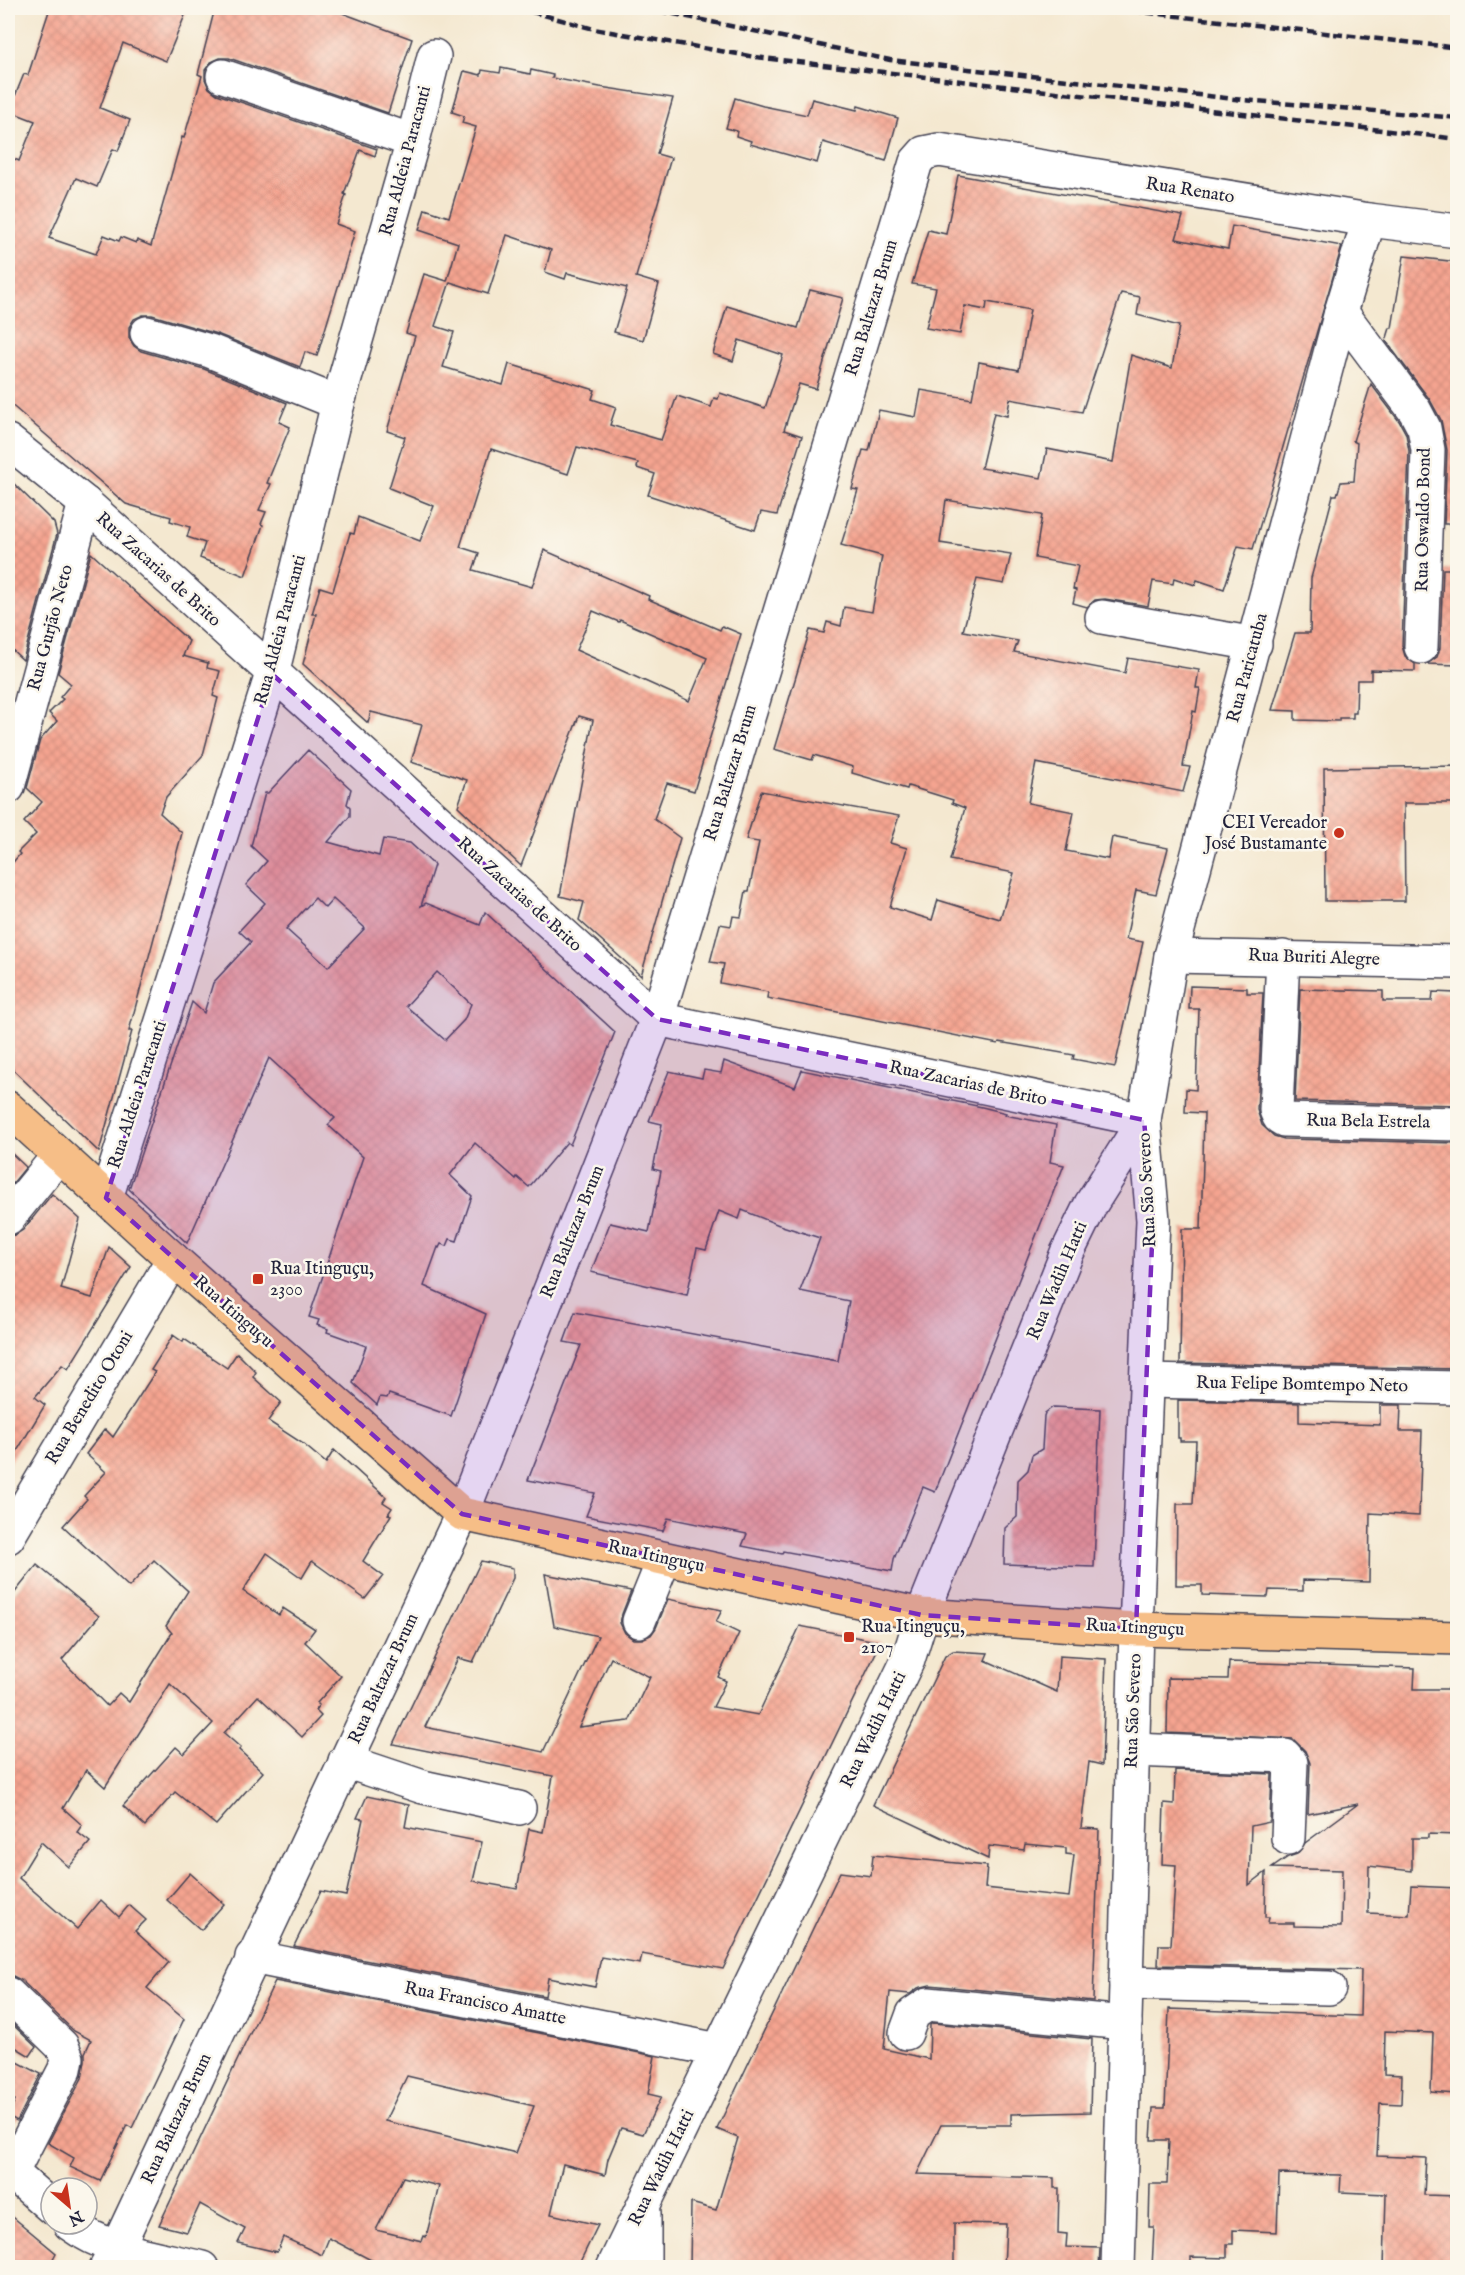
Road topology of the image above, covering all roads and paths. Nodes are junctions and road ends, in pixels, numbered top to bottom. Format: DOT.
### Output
graph roads {
  1 [pos="434,56"];
  2 [pos="223,76"];
  3 [pos="413,141"];
  4 [pos="924,153"];
  5 [pos="1369,220"];
  6 [pos="1458,231"];
  7 [pos="1341,312"];
  8 [pos="147,333"];
  9 [pos="338,403"];
  10 [pos="8,441"];
  11 [pos="85,503"];
  12 [pos="1102,617"];
  13 [pos="1255,644"];
  14 [pos="1421,647"];
  15 [pos="272,674"];
  16 [pos="8,787"];
  17 [pos="1171,956"];
  18 [pos="1282,957"];
  19 [pos="1458,962"];
  20 [pos="657,1019"];
  21 [pos="8,1108"];
  22 [pos="1144,1120"];
  23 [pos="1458,1124"];
  24 [pos="59,1155"];
  25 [pos="106,1198"];
  26 [pos="8,1218"];
  27 [pos="173,1259"];
  28 [pos="1147,1381"];
  29 [pos="1458,1388"];
  30 [pos="462,1514"];
  31 [pos="8,1538"];
  32 [pos="664,1559"];
  33 [pos="922,1615"];
  34 [pos="639,1621"];
  35 [pos="1136,1629"];
  36 [pos="1458,1638"];
  37 [pos="1133,1750"];
  38 [pos="345,1761"];
  39 [pos="519,1808"];
  40 [pos="1288,1838"];
  41 [pos="252,1957"];
  42 [pos="1126,1983"];
  43 [pos="1329,1988"];
  44 [pos="8,1994"];
  45 [pos="1125,2023"];
  46 [pos="906,2033"];
  47 [pos="718,2050"];
  48 [pos="10,2170"];
  49 [pos="39,2196"];
  50 [pos="644,2205"];
  51 [pos="86,2236"];
  52 [pos="111,2258"];
  53 [pos="202,2268"];
  54 [pos="613,2268"];
  55 [pos="644,2268"];
  56 [pos="1118,2268"];
  1 -- 3 [label="street, Rua Aldeia Paracanti"];
  2 -- 3 [label="street"];
  3 -- 9 [label="street, Rua Aldeia Paracanti"];
  4 -- 5 [label="street, Rua Renato"];
  4 -- 20 [label="street, Rua Baltazar Brum"];
  5 -- 6 [label="street, Rua Renato"];
  5 -- 7 [label="street, Rua Paricatuba"];
  7 -- 13 [label="street, Rua Paricatuba"];
  7 -- 14 [label="street, Rua Oswaldo Bond"];
  8 -- 9 [label="street"];
  9 -- 15 [label="street, Rua Aldeia Paracanti"];
  10 -- 11 [label="street, Rua Zacarias de Brito"];
  11 -- 15 [label="street, Rua Zacarias de Brito"];
  11 -- 16 [label="street, Rua Gurjão Neto"];
  12 -- 13 [label="street"];
  13 -- 17 [label="street, Rua Paricatuba"];
  15 -- 20 [label="street, Rua Zacarias de Brito"];
  15 -- 25 [label="street, Rua Aldeia Paracanti"];
  17 -- 18 [label="street, Rua Buriti Alegre"];
  17 -- 22 [label="street, Rua Paricatuba"];
  18 -- 19 [label="street, Rua Buriti Alegre"];
  18 -- 23 [label="street, Rua Bela Estrela"];
  20 -- 22 [label="street, Rua Zacarias de Brito"];
  20 -- 30 [label="street, Rua Baltazar Brum"];
  21 -- 24 [label="main road, Rua Itinguçu"];
  22 -- 28 [label="street, Rua São Severo"];
  22 -- 33 [label="street, Rua Wadih Hatti"];
  24 -- 25 [label="main road, Rua Itinguçu"];
  24 -- 26 [label="street"];
  25 -- 27 [label="main road, Rua Itinguçu"];
  27 -- 30 [label="main road, Rua Itinguçu"];
  27 -- 31 [label="street, Rua Benedito Otoni"];
  28 -- 29 [label="street, Rua Felipe Bomtempo Neto"];
  28 -- 35 [label="street, Rua São Severo"];
  30 -- 32 [label="main road, Rua Itinguçu"];
  30 -- 38 [label="street, Rua Baltazar Brum"];
  32 -- 33 [label="main road, Rua Itinguçu"];
  32 -- 34 [label="street"];
  33 -- 35 [label="main road, Rua Itinguçu"];
  33 -- 47 [label="street, Rua Wadih Hatti"];
  35 -- 36 [label="main road, Rua Itinguçu"];
  35 -- 37 [label="street, Rua São Severo"];
  37 -- 40 [label="street"];
  37 -- 42 [label="street, Rua São Severo"];
  38 -- 39 [label="street"];
  38 -- 41 [label="street, Rua Baltazar Brum"];
  41 -- 47 [label="street, Rua Francisco Amatte"];
  41 -- 52 [label="street, Rua Baltazar Brum"];
  42 -- 43 [label="street"];
  42 -- 45 [label="street, Rua São Severo"];
  44 -- 48 [label="street"];
  45 -- 46 [label="street"];
  45 -- 56 [label="street, Rua São Severo"];
  47 -- 50 [label="street, Rua Wadih Hatti"];
  48 -- 49 [label="street"];
  50 -- 54 [label="street, Rua Wadih Hatti"];
  50 -- 55 [label="street"];
  51 -- 52 [label="street"];
  52 -- 53 [label="street"];
}
